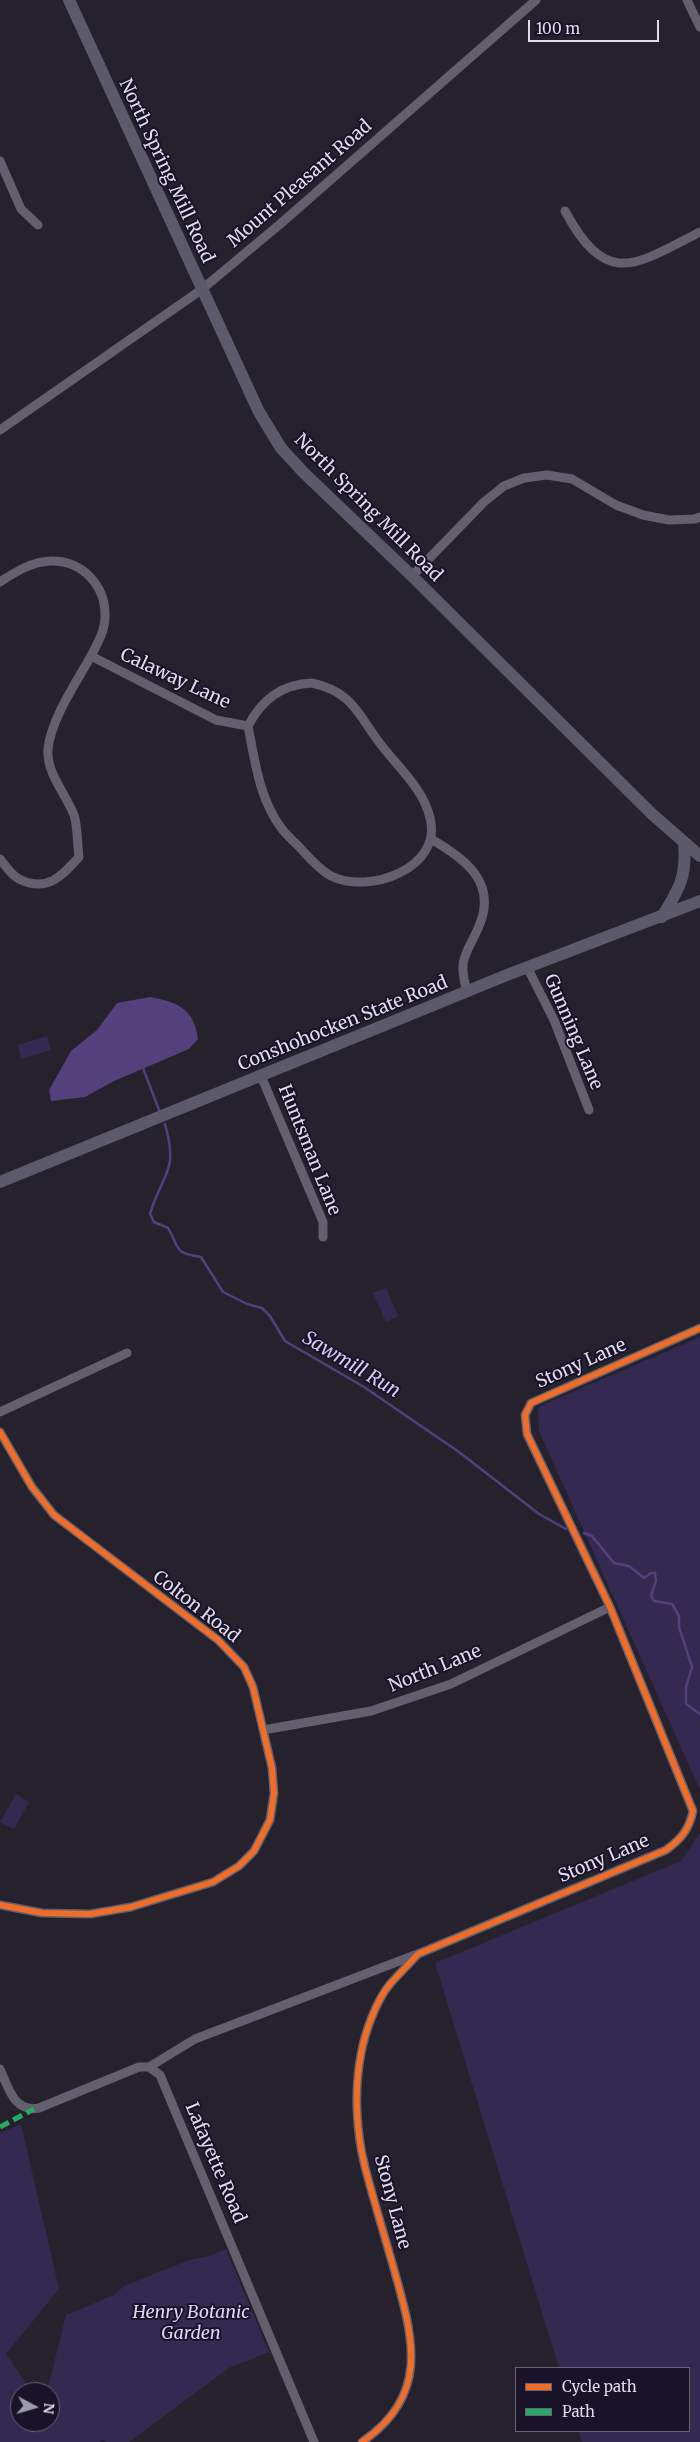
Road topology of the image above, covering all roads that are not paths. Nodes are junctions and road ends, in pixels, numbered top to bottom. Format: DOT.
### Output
graph roads {
  1 [pos="68,0"];
  2 [pos="536,0"];
  3 [pos="687,0"];
  4 [pos="700,27"];
  5 [pos="0,161"];
  6 [pos="565,211"];
  7 [pos="38,225"];
  8 [pos="700,232"];
  9 [pos="201,290"];
  10 [pos="0,430"];
  11 [pos="700,517"];
  12 [pos="412,576"];
  13 [pos="0,582"];
  14 [pos="91,656"];
  15 [pos="248,726"];
  16 [pos="431,839"];
  17 [pos="684,844"];
  18 [pos="700,856"];
  19 [pos="0,859"];
  20 [pos="700,901"];
  21 [pos="662,917"];
  22 [pos="527,967"];
  23 [pos="467,991"];
  24 [pos="261,1076"];
  25 [pos="589,1110"];
  26 [pos="0,1182"];
  27 [pos="324,1237"];
  28 [pos="700,1328"];
  29 [pos="127,1353"];
  30 [pos="0,1412"];
  31 [pos="0,1432"];
  32 [pos="610,1607"];
  33 [pos="263,1730"];
  34 [pos="0,1905"];
  35 [pos="418,1954"];
  36 [pos="150,2067"];
  37 [pos="0,2069"];
  38 [pos="314,2442"];
  39 [pos="362,2442"];
  1 -- 9 [label="main road, North Spring Mill Road"];
  2 -- 9 [label="street, Mount Pleasant Road"];
  3 -- 4 [label="street"];
  5 -- 7 [label="street"];
  6 -- 8 [label="street"];
  9 -- 10 [label="street, Mount Pleasant Road"];
  9 -- 12 [label="main road, North Spring Mill Road"];
  11 -- 12 [label="street"];
  12 -- 17 [label="main road, North Spring Mill Road"];
  13 -- 14 [label="street"];
  14 -- 15 [label="street, Calaway Lane"];
  14 -- 19 [label="street"];
  15 -- 16 [label="street"];
  15 -- 16 [label="street"];
  16 -- 23 [label="street"];
  17 -- 18 [label="main road, North Spring Mill Road"];
  17 -- 21 [label="main road"];
  20 -- 21 [label="main road, Conshohocken State Road"];
  21 -- 22 [label="main road, Conshohocken State Road"];
  22 -- 23 [label="main road, Conshohocken State Road"];
  22 -- 25 [label="street, Gunning Lane"];
  23 -- 24 [label="main road, Conshohocken State Road"];
  24 -- 26 [label="main road, Conshohocken State Road"];
  24 -- 27 [label="street, Huntsman Lane"];
  28 -- 32 [label="street, Stony Lane"];
  29 -- 30 [label="street"];
  31 -- 33 [label="street, Colton Road"];
  32 -- 33 [label="street, North Lane"];
  32 -- 35 [label="street, Stony Lane"];
  33 -- 34 [label="street, Colton Road"];
  35 -- 36 [label="street, Stony Lane"];
  35 -- 39 [label="street, Stony Lane"];
  36 -- 37 [label="street"];
  36 -- 38 [label="street, Lafayette Road"];
}
